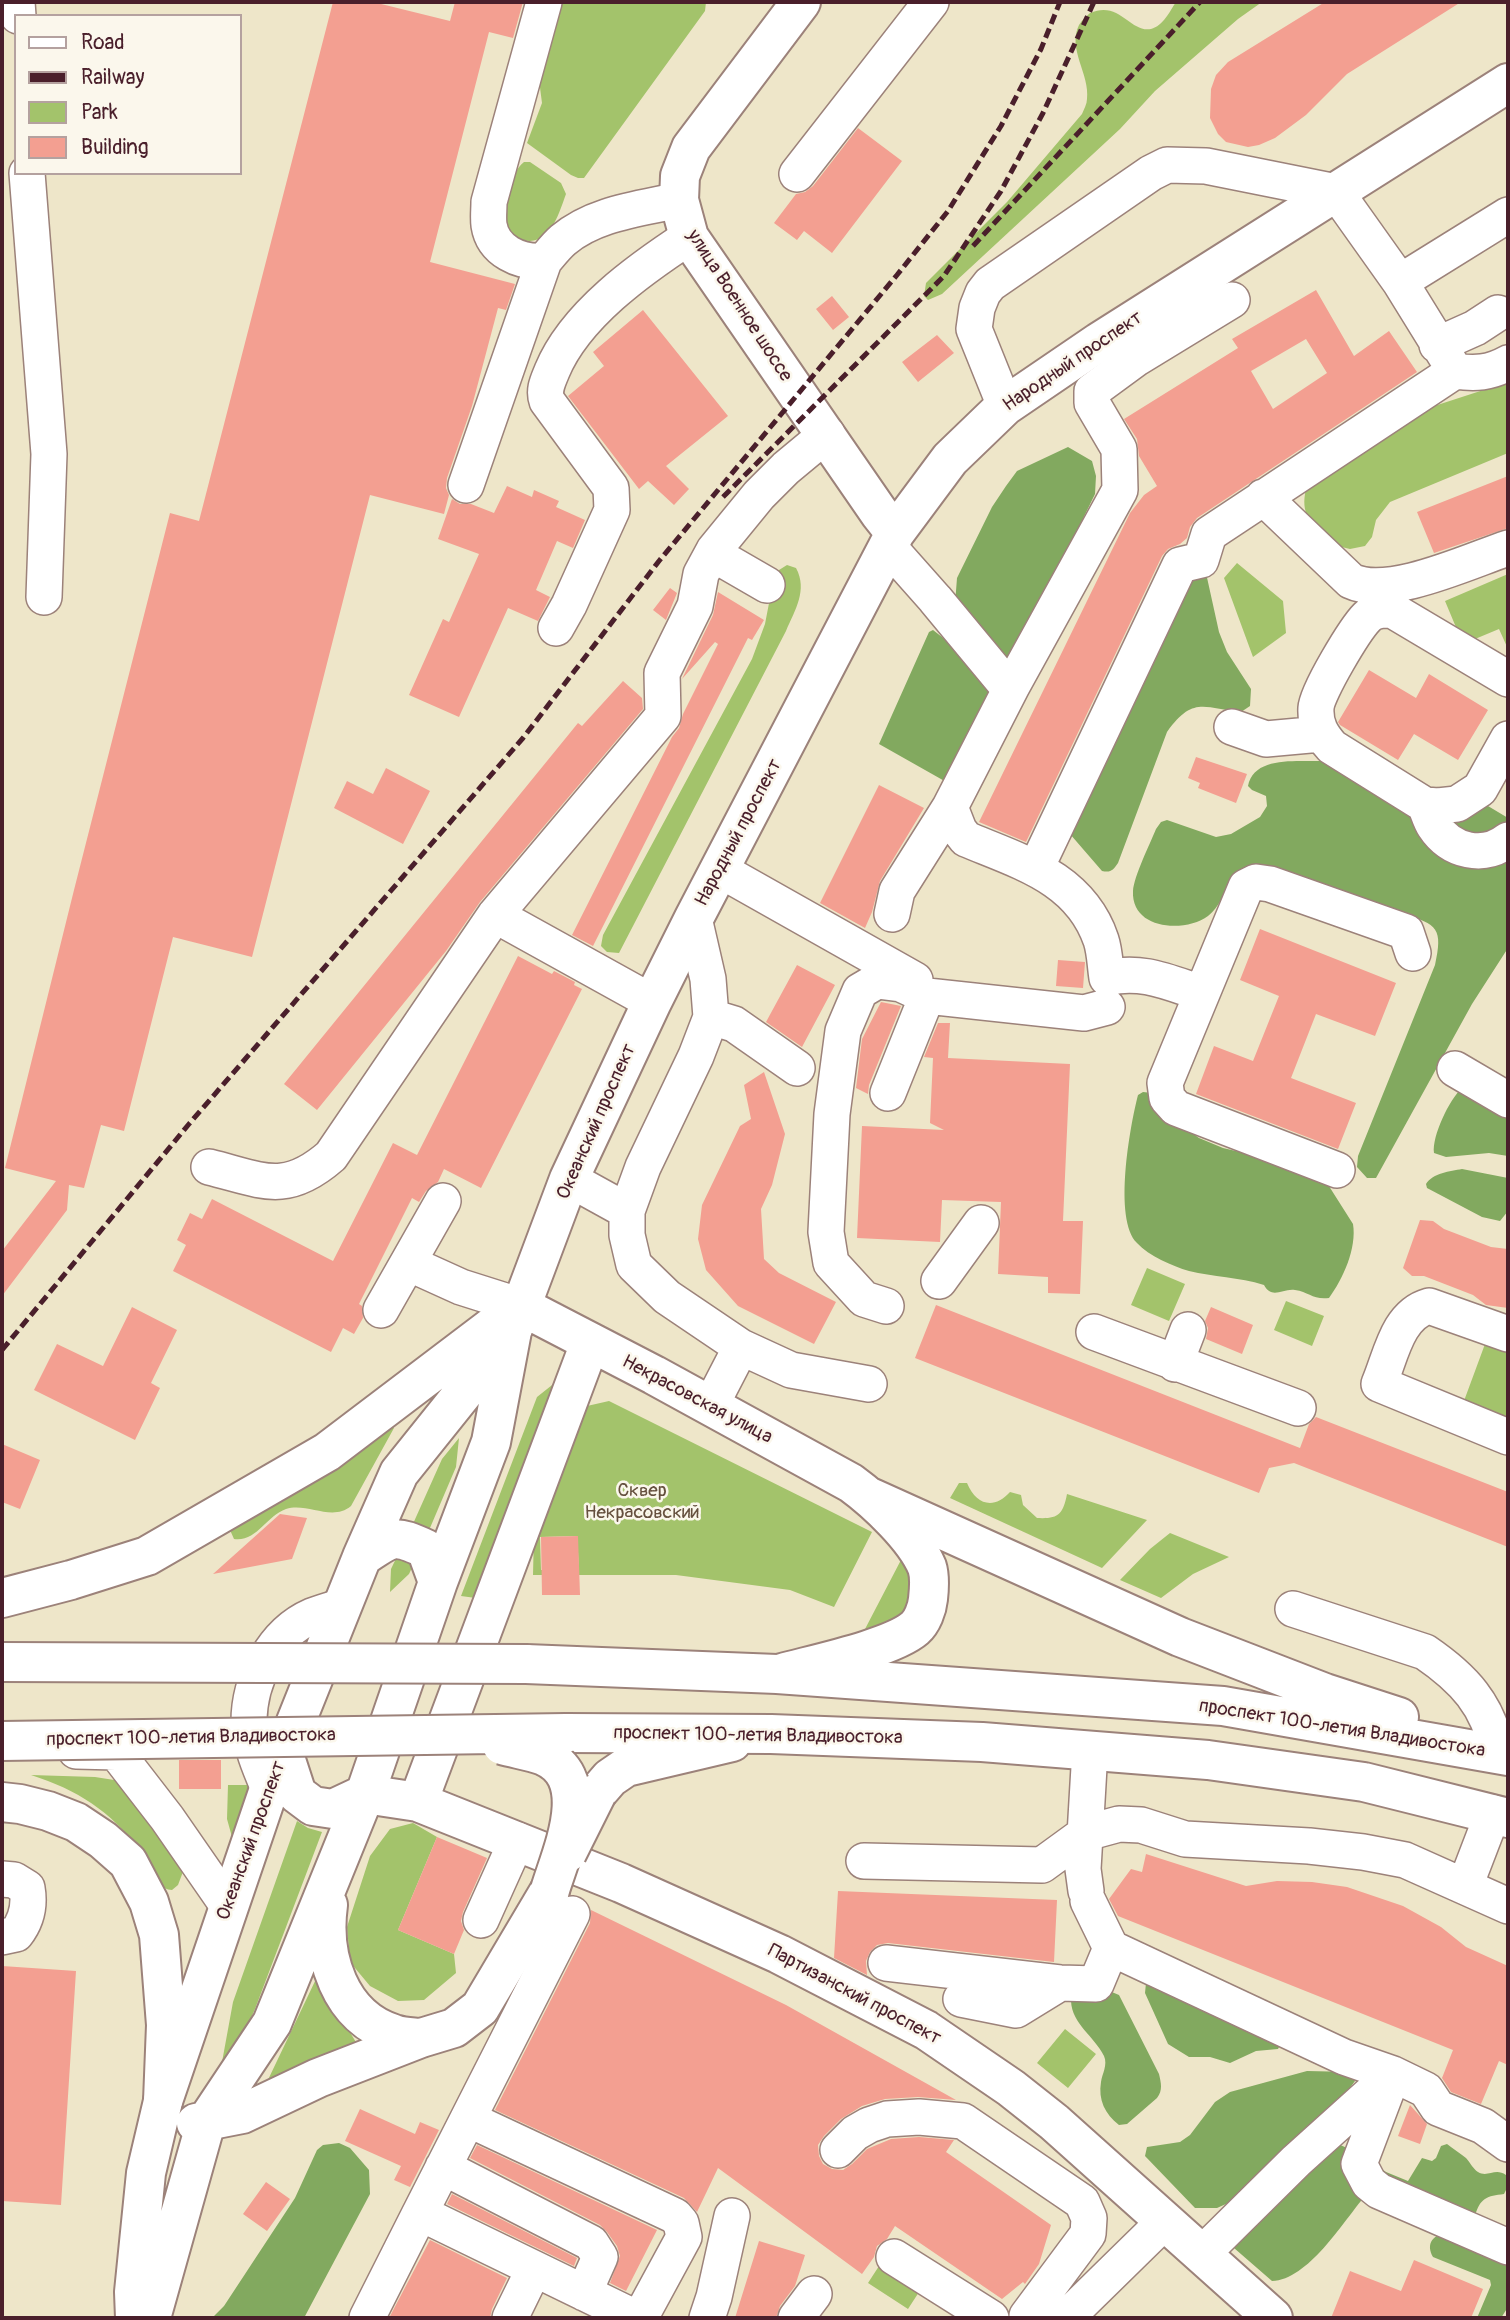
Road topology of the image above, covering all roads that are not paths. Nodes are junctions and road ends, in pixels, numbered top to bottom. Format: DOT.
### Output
graph roads {
  1 [pos="544,2"];
  2 [pos="801,2"];
  3 [pos="931,2"];
  4 [pos="1508,83"];
  5 [pos="797,174"];
  6 [pos="27,175"];
  7 [pos="1336,192"];
  8 [pos="679,200"];
  9 [pos="1508,215"];
  10 [pos="689,237"];
  11 [pos="544,261"];
  12 [pos="1400,282"];
  13 [pos="1497,313"];
  14 [pos="1130,343"];
  15 [pos="1446,358"];
  16 [pos="1508,363"];
  17 [pos="1005,406"];
  18 [pos="827,434"];
  19 [pos="466,485"];
  20 [pos="1263,498"];
  21 [pos="892,540"];
  22 [pos="1508,548"];
  23 [pos="714,550"];
  24 [pos="767,585"];
  25 [pos="44,597"];
  26 [pos="1394,597"];
  27 [pos="556,628"];
  28 [pos="1508,679"];
  29 [pos="1012,686"];
  30 [pos="1232,727"];
  31 [pos="1321,734"];
  32 [pos="1508,739"];
  33 [pos="1425,805"];
  34 [pos="950,807"];
  35 [pos="1508,840"];
  36 [pos="1036,868"];
  37 [pos="720,870"];
  38 [pos="892,914"];
  39 [pos="495,915"];
  40 [pos="694,918"];
  41 [pos="1413,953"];
  42 [pos="1201,993"];
  43 [pos="938,997"];
  44 [pos="652,1002"];
  45 [pos="1107,1007"];
  46 [pos="710,1017"];
  47 [pos="797,1068"];
  48 [pos="1455,1069"];
  49 [pos="888,1093"];
  50 [pos="1508,1100"];
  51 [pos="209,1167"];
  52 [pos="1337,1170"];
  53 [pos="569,1180"];
  54 [pos="443,1201"];
  55 [pos="627,1211"];
  56 [pos="981,1223"];
  57 [pos="408,1263"];
  58 [pos="939,1281"];
  59 [pos="886,1306"];
  60 [pos="381,1310"];
  61 [pos="517,1318"];
  62 [pos="1188,1330"];
  63 [pos="1094,1332"];
  64 [pos="1508,1334"];
  65 [pos="590,1343"];
  66 [pos="741,1347"];
  67 [pos="1175,1364"];
  68 [pos="869,1384"];
  69 [pos="711,1405"];
  70 [pos="1298,1408"];
  71 [pos="1508,1437"];
  72 [pos="872,1498"];
  73 [pos="362,1557"];
  74 [pos="438,1582"];
  75 [pos="2,1598"];
  76 [pos="343,1606"];
  77 [pos="1293,1609"];
  78 [pos="2,1662"];
  79 [pos="777,1674"];
  80 [pos="771,1734"];
  81 [pos="441,1735"];
  82 [pos="2,1741"];
  83 [pos="1090,1750"];
  84 [pos="2,1751"];
  85 [pos="284,1754"];
  86 [pos="1506,1755"];
  87 [pos="269,1789"];
  88 [pos="365,1794"];
  89 [pos="2,1802"];
  90 [pos="418,1802"];
  91 [pos="1500,1816"];
  92 [pos="1086,1833"];
  93 [pos="517,1840"];
  94 [pos="864,1861"];
  95 [pos="2,1879"];
  96 [pos="331,1882"];
  97 [pos="1465,1886"];
  98 [pos="561,1902"];
  99 [pos="228,1906"];
  100 [pos="1508,1906"];
  101 [pos="481,1920"];
  102 [pos="2,1937"];
  103 [pos="1111,1948"];
  104 [pos="887,1963"];
  105 [pos="1060,1983"];
  106 [pos="961,1998"];
  107 [pos="421,2038"];
  108 [pos="1393,2074"];
  109 [pos="163,2101"];
  110 [pos="468,2119"];
  111 [pos="206,2122"];
  112 [pos="1508,2144"];
  113 [pos="838,2150"];
  114 [pos="443,2167"];
  115 [pos="420,2213"];
  116 [pos="732,2216"];
  117 [pos="1089,2218"];
  118 [pos="1165,2221"];
  119 [pos="1508,2248"];
  120 [pos="1202,2254"];
  121 [pos="1131,2255"];
  122 [pos="894,2257"];
  123 [pos="534,2269"];
  124 [pos="584,2293"];
  125 [pos="645,2316"];
  126 [pos="135,2318"];
  127 [pos="151,2318"];
  128 [pos="367,2318"];
  129 [pos="510,2318"];
  130 [pos="706,2318"];
  131 [pos="991,2318"];
  132 [pos="1027,2318"];
  133 [pos="1066,2318"];
  134 [pos="1273,2318"];
  1 -- 11 [label="street"];
  2 -- 8 [label="main road, улица Военное шоссе"];
  3 -- 5 [label="street"];
  4 -- 7 [label="main road, Народный проспект"];
  6 -- 25 [label="street"];
  7 -- 12 [label="street"];
  7 -- 14 [label="main road, Народный проспект"];
  7 -- 17 [label="street"];
  8 -- 10 [label="main road, улица Военное шоссе"];
  8 -- 11 [label="street"];
  9 -- 12 [label="street"];
  10 -- 18 [label="main road, улица Военное шоссе"];
  10 -- 27 [label="street"];
  11 -- 19 [label="street"];
  12 -- 15 [label="street"];
  13 -- 15 [label="street"];
  14 -- 17 [label="main road, Народный проспект"];
  14 -- 29 [label="street"];
  15 -- 16 [label="street"];
  15 -- 20 [label="street"];
  17 -- 21 [label="main road, Народный проспект"];
  18 -- 21 [label="main road, улица Военное шоссе"];
  18 -- 23 [label="street"];
  20 -- 26 [label="street"];
  20 -- 36 [label="street"];
  21 -- 29 [label="street"];
  21 -- 37 [label="main road, Народный проспект"];
  22 -- 26 [label="street"];
  23 -- 24 [label="street"];
  23 -- 39 [label="street"];
  26 -- 28 [label="street"];
  26 -- 31 [label="street"];
  29 -- 34 [label="street"];
  30 -- 31 [label="street"];
  31 -- 33 [label="street"];
  32 -- 33 [label="street"];
  33 -- 35 [label="street"];
  34 -- 36 [label="street"];
  34 -- 38 [label="street"];
  36 -- 42 [label="street"];
  37 -- 40 [label="main road, Народный проспект"];
  37 -- 43 [label="street"];
  39 -- 44 [label="street"];
  39 -- 51 [label="street"];
  40 -- 44 [label="main road, Океанский проспект"];
  40 -- 46 [label="street"];
  41 -- 42 [label="street"];
  42 -- 52 [label="street"];
  43 -- 45 [label="street"];
  43 -- 49 [label="street"];
  43 -- 59 [label="street"];
  44 -- 53 [label="main road, Океанский проспект"];
  46 -- 47 [label="street"];
  46 -- 55 [label="street"];
  48 -- 50 [label="street"];
  53 -- 55 [label="street"];
  53 -- 61 [label="main road, Океанский проспект"];
  54 -- 57 [label="street"];
  55 -- 66 [label="street"];
  56 -- 58 [label="street"];
  57 -- 60 [label="street"];
  57 -- 61 [label="street"];
  61 -- 65 [label="main road, Некрасовская улица"];
  61 -- 73 [label="main road, Океанский проспект"];
  61 -- 74 [label="main road, Океанский проспект"];
  61 -- 75 [label="main road"];
  62 -- 67 [label="street"];
  63 -- 67 [label="street"];
  64 -- 71 [label="street"];
  65 -- 69 [label="main road, Некрасовская улица"];
  65 -- 90 [label="main road"];
  66 -- 68 [label="street"];
  66 -- 69 [label="street"];
  67 -- 70 [label="street"];
  69 -- 72 [label="main road, Некрасовская улица"];
  72 -- 79 [label="main road"];
  72 -- 86 [label="main road"];
  73 -- 74 [label="main road"];
  73 -- 76 [label="main road, Океанский проспект"];
  74 -- 88 [label="main road, Океанский проспект"];
  76 -- 85 [label="main road, Океанский проспект"];
  76 -- 87 [label="street"];
  77 -- 86 [label="street"];
  78 -- 79 [label="main road, проспект 100-летия Владивостока, bridge"];
  79 -- 86 [label="main road, проспект 100-летия Владивостока"];
  80 -- 81 [label="main road, проспект 100-летия Владивостока, bridge"];
  80 -- 83 [label="main road, проспект 100-летия Владивостока"];
  80 -- 98 [label="main road, bridge"];
  81 -- 82 [label="main road, проспект 100-летия Владивостока, bridge"];
  81 -- 98 [label="main road, bridge"];
  83 -- 91 [label="main road, проспект 100-летия Владивостока"];
  83 -- 92 [label="street"];
  84 -- 99 [label="street"];
  85 -- 87 [label="main road, Океанский проспект"];
  85 -- 88 [label="main road"];
  87 -- 99 [label="main road, Океанский проспект"];
  88 -- 90 [label="main road, Партизанский проспект"];
  88 -- 96 [label="main road, Океанский проспект"];
  89 -- 109 [label="main road"];
  90 -- 93 [label="main road, Партизанский проспект"];
  91 -- 97 [label="street"];
  92 -- 94 [label="street"];
  92 -- 97 [label="street"];
  92 -- 103 [label="street"];
  93 -- 101 [label="street"];
  93 -- 118 [label="main road, Партизанский проспект"];
  95 -- 102 [label="street"];
  96 -- 107 [label="main road"];
  96 -- 111 [label="main road, Океанский проспект"];
  97 -- 100 [label="street"];
  98 -- 107 [label="main road"];
  98 -- 110 [label="street"];
  99 -- 109 [label="main road, Океанский проспект"];
  103 -- 105 [label="street"];
  103 -- 108 [label="street"];
  104 -- 105 [label="street"];
  105 -- 106 [label="street"];
  107 -- 111 [label="main road"];
  108 -- 112 [label="street"];
  108 -- 119 [label="street"];
  108 -- 120 [label="street"];
  109 -- 111 [label="main road"];
  109 -- 126 [label="main road, Океанский проспект"];
  110 -- 114 [label="street"];
  110 -- 125 [label="street"];
  111 -- 127 [label="main road, Океанский проспект"];
  113 -- 117 [label="street"];
  114 -- 115 [label="street"];
  114 -- 124 [label="street"];
  115 -- 123 [label="street"];
  115 -- 128 [label="street"];
  116 -- 130 [label="street"];
  117 -- 121 [label="street"];
  117 -- 132 [label="street"];
  118 -- 120 [label="main road, Партизанский проспект"];
  118 -- 121 [label="street"];
  120 -- 134 [label="main road, Партизанский проспект"];
  121 -- 133 [label="street"];
  122 -- 131 [label="street"];
  123 -- 124 [label="street"];
  123 -- 129 [label="street"];
  124 -- 125 [label="street"];
}
